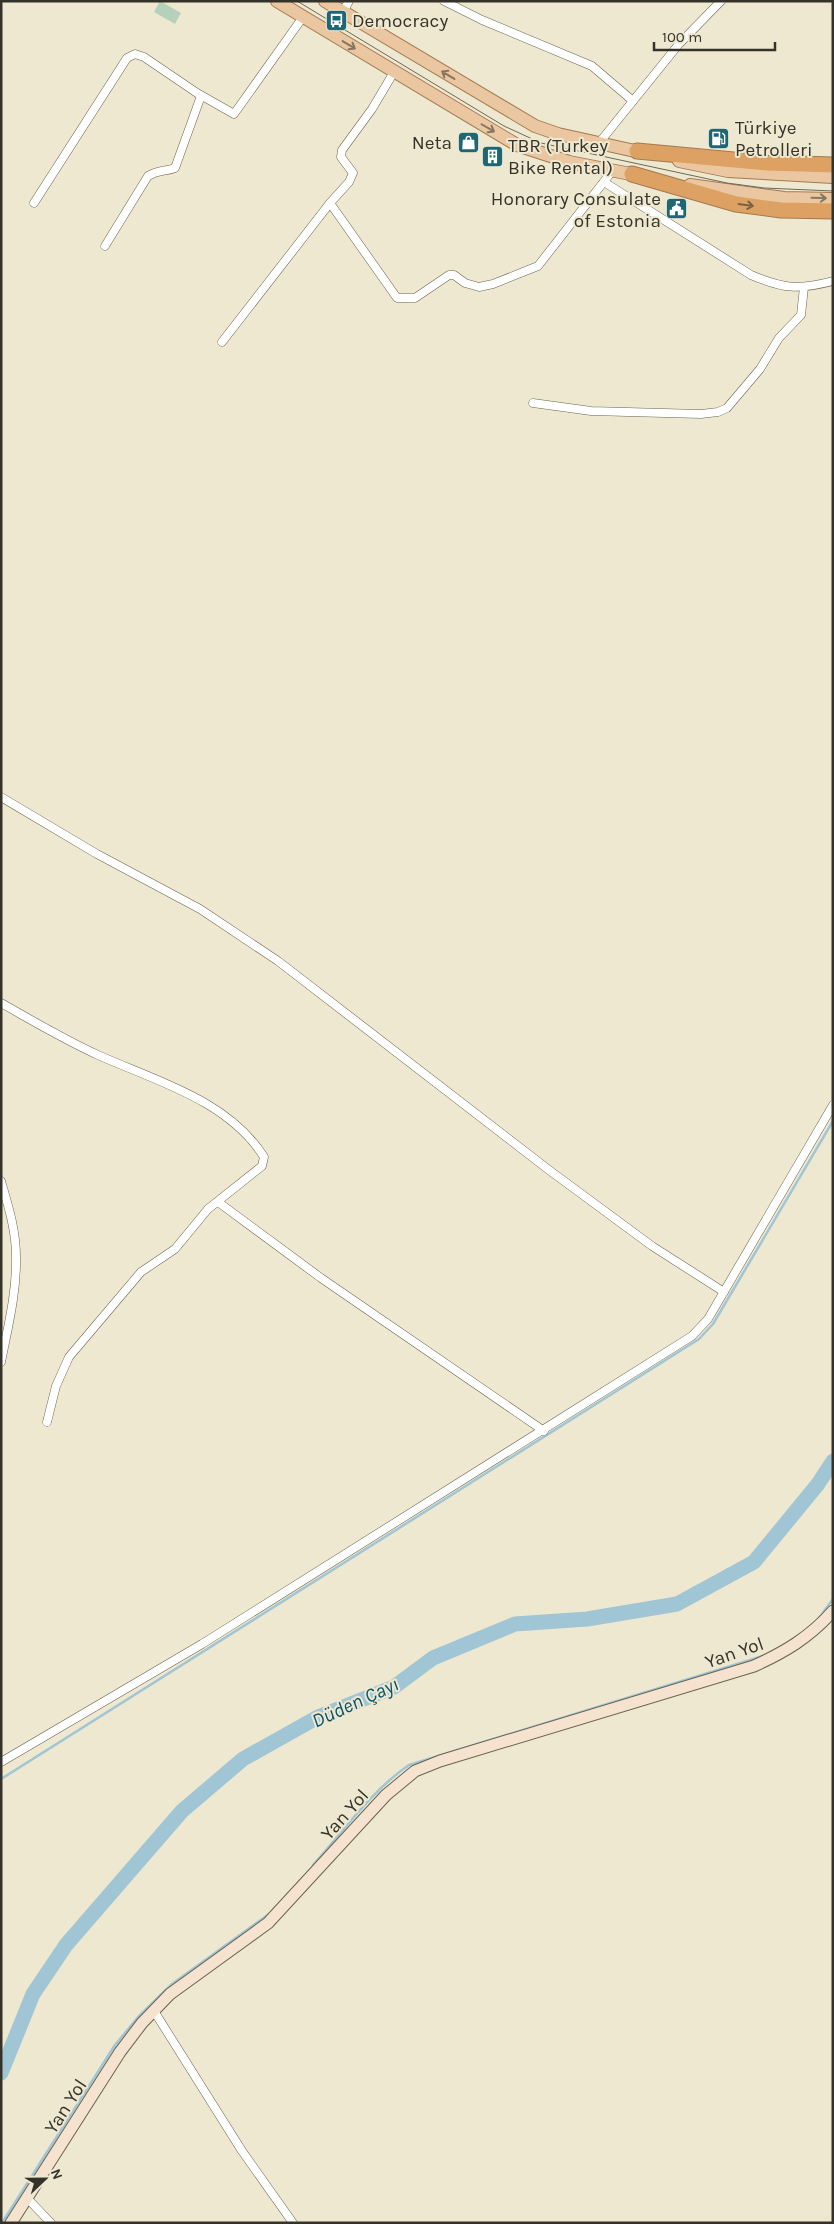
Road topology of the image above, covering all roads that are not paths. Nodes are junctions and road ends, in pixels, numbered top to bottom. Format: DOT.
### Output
graph roads {
  1 [pos="277,1"];
  2 [pos="325,1"];
  3 [pos="444,1"];
  4 [pos="721,1"];
  5 [pos="346,7"];
  6 [pos="302,17"];
  7 [pos="394,72"];
  8 [pos="201,96"];
  9 [pos="633,101"];
  10 [pos="599,143"];
  11 [pos="637,151"];
  12 [pos="833,164"];
  13 [pos="613,170"];
  14 [pos="632,174"];
  15 [pos="833,178"];
  16 [pos="604,182"];
  17 [pos="833,199"];
  18 [pos="34,203"];
  19 [pos="330,203"];
  20 [pos="833,210"];
  21 [pos="105,246"];
  22 [pos="833,281"];
  23 [pos="804,287"];
  24 [pos="222,342"];
  25 [pos="533,403"];
  26 [pos="1,797"];
  27 [pos="1,1003"];
  28 [pos="833,1105"];
  29 [pos="1,1181"];
  30 [pos="218,1202"];
  31 [pos="724,1292"];
  32 [pos="1,1362"];
  33 [pos="47,1422"];
  34 [pos="544,1431"];
  35 [pos="833,1611"];
  36 [pos="1,1762"];
  37 [pos="154,2010"];
  38 [pos="26,2198"];
  39 [pos="11,2223"];
  40 [pos="51,2223"];
  41 [pos="294,2223"];
  1 -- 6 [label="main road"];
  2 -- 5 [label="main road"];
  3 -- 9 [label="street"];
  4 -- 9 [label="street"];
  10 -- 5 [label="main road, one-way"];
  6 -- 7 [label="main road, one-way"];
  6 -- 8 [label="street"];
  7 -- 13 [label="main road, one-way"];
  7 -- 19 [label="street"];
  8 -- 18 [label="street"];
  8 -- 21 [label="street"];
  9 -- 10 [label="street"];
  10 -- 11 [label="main road"];
  11 -- 12 [label="highway"];
  11 -- 15 [label="main road"];
  13 -- 14 [label="main road"];
  13 -- 16 [label="street"];
  14 -- 17 [label="main road, one-way"];
  14 -- 20 [label="highway, one-way"];
  16 -- 19 [label="street"];
  16 -- 23 [label="street"];
  19 -- 24 [label="street"];
  22 -- 23 [label="street"];
  23 -- 25 [label="street"];
  26 -- 31 [label="street"];
  27 -- 30 [label="street"];
  28 -- 31 [label="street"];
  29 -- 32 [label="street"];
  30 -- 33 [label="street"];
  30 -- 34 [label="street"];
  31 -- 34 [label="street"];
  34 -- 36 [label="street"];
  35 -- 37 [label="street, Yan Yol"];
  37 -- 38 [label="street, Yan Yol"];
  37 -- 41 [label="street"];
  38 -- 39 [label="street, Yan Yol"];
  38 -- 40 [label="street"];
}
